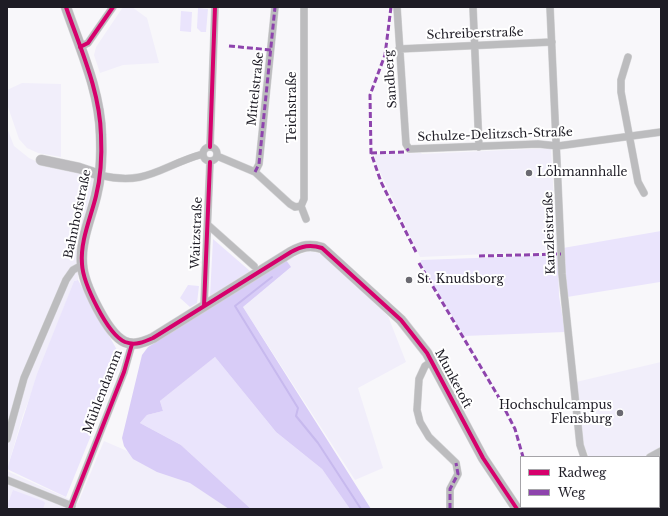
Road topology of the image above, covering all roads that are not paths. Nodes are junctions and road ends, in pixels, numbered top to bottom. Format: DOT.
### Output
graph roads {
  1 [pos="66,7"];
  2 [pos="113,7"];
  3 [pos="215,7"];
  4 [pos="275,7"];
  5 [pos="304,7"];
  6 [pos="397,7"];
  7 [pos="473,7"];
  8 [pos="550,7"];
  9 [pos="552,42"];
  10 [pos="475,45"];
  11 [pos="80,46"];
  12 [pos="399,49"];
  13 [pos="628,57"];
  14 [pos="661,132"];
  15 [pos="629,136"];
  16 [pos="558,146"];
  17 [pos="210,147"];
  18 [pos="478,147"];
  19 [pos="408,149"];
  20 [pos="203,154"];
  21 [pos="218,156"];
  22 [pos="41,160"];
  23 [pos="210,162"];
  24 [pos="255,172"];
  25 [pos="100,175"];
  26 [pos="644,193"];
  27 [pos="301,206"];
  28 [pos="306,219"];
  29 [pos="208,225"];
  30 [pos="314,245"];
  31 [pos="82,265"];
  32 [pos="254,266"];
  33 [pos="204,306"];
  34 [pos="132,344"];
  35 [pos="432,361"];
  36 [pos="7,439"];
  37 [pos="661,451"];
  38 [pos="584,456"];
  39 [pos="652,456"];
  40 [pos="7,480"];
  41 [pos="71,507"];
  42 [pos="450,509"];
  43 [pos="517,509"];
  1 -- 11 [label="street, Bahnhofstraße"];
  2 -- 11 [label="street"];
  3 -- 17 [label="street"];
  4 -- 24 [label="street, Mittelstraße"];
  5 -- 27 [label="street, Teichstraße"];
  6 -- 12 [label="street, Sandberg"];
  7 -- 10 [label="street"];
  8 -- 9 [label="street, Kanzleistraße"];
  9 -- 10 [label="street, Schreiberstraße"];
  9 -- 16 [label="street, Kanzleistraße"];
  10 -- 12 [label="street, Schreiberstraße"];
  10 -- 18 [label="street"];
  11 -- 25 [label="street, Bahnhofstraße"];
  12 -- 19 [label="street, Sandberg"];
  13 -- 15 [label="street"];
  14 -- 15 [label="street, Schulze-Delitzsch-Straße"];
  15 -- 16 [label="street, Schulze-Delitzsch-Straße"];
  15 -- 26 [label="street"];
  16 -- 18 [label="street, Schulze-Delitzsch-Straße"];
  16 -- 38 [label="street, Kanzleistraße"];
  17 -- 20 [label="street"];
  17 -- 21 [label="street"];
  18 -- 19 [label="street, Schulze-Delitzsch-Straße"];
  20 -- 23 [label="street"];
  20 -- 25 [label="street"];
  21 -- 23 [label="street"];
  21 -- 24 [label="street"];
  22 -- 25 [label="street"];
  23 -- 29 [label="street, Waitzstraße"];
  24 -- 27 [label="street"];
  25 -- 31 [label="street, Bahnhofstraße"];
  27 -- 28 [label="street"];
  29 -- 32 [label="street, Waitzstraße"];
  29 -- 33 [label="street, Waitzstraße"];
  30 -- 33 [label="street, Mühlendamm"];
  30 -- 35 [label="street, Munketoft"];
  31 -- 34 [label="street"];
  31 -- 36 [label="street, Bahnhofstraße"];
  33 -- 34 [label="street, Mühlendamm"];
  34 -- 41 [label="street, Mühlendamm"];
  35 -- 42 [label="street"];
  35 -- 43 [label="street, Munketoft"];
  37 -- 39 [label="street"];
  40 -- 41 [label="street"];
}
